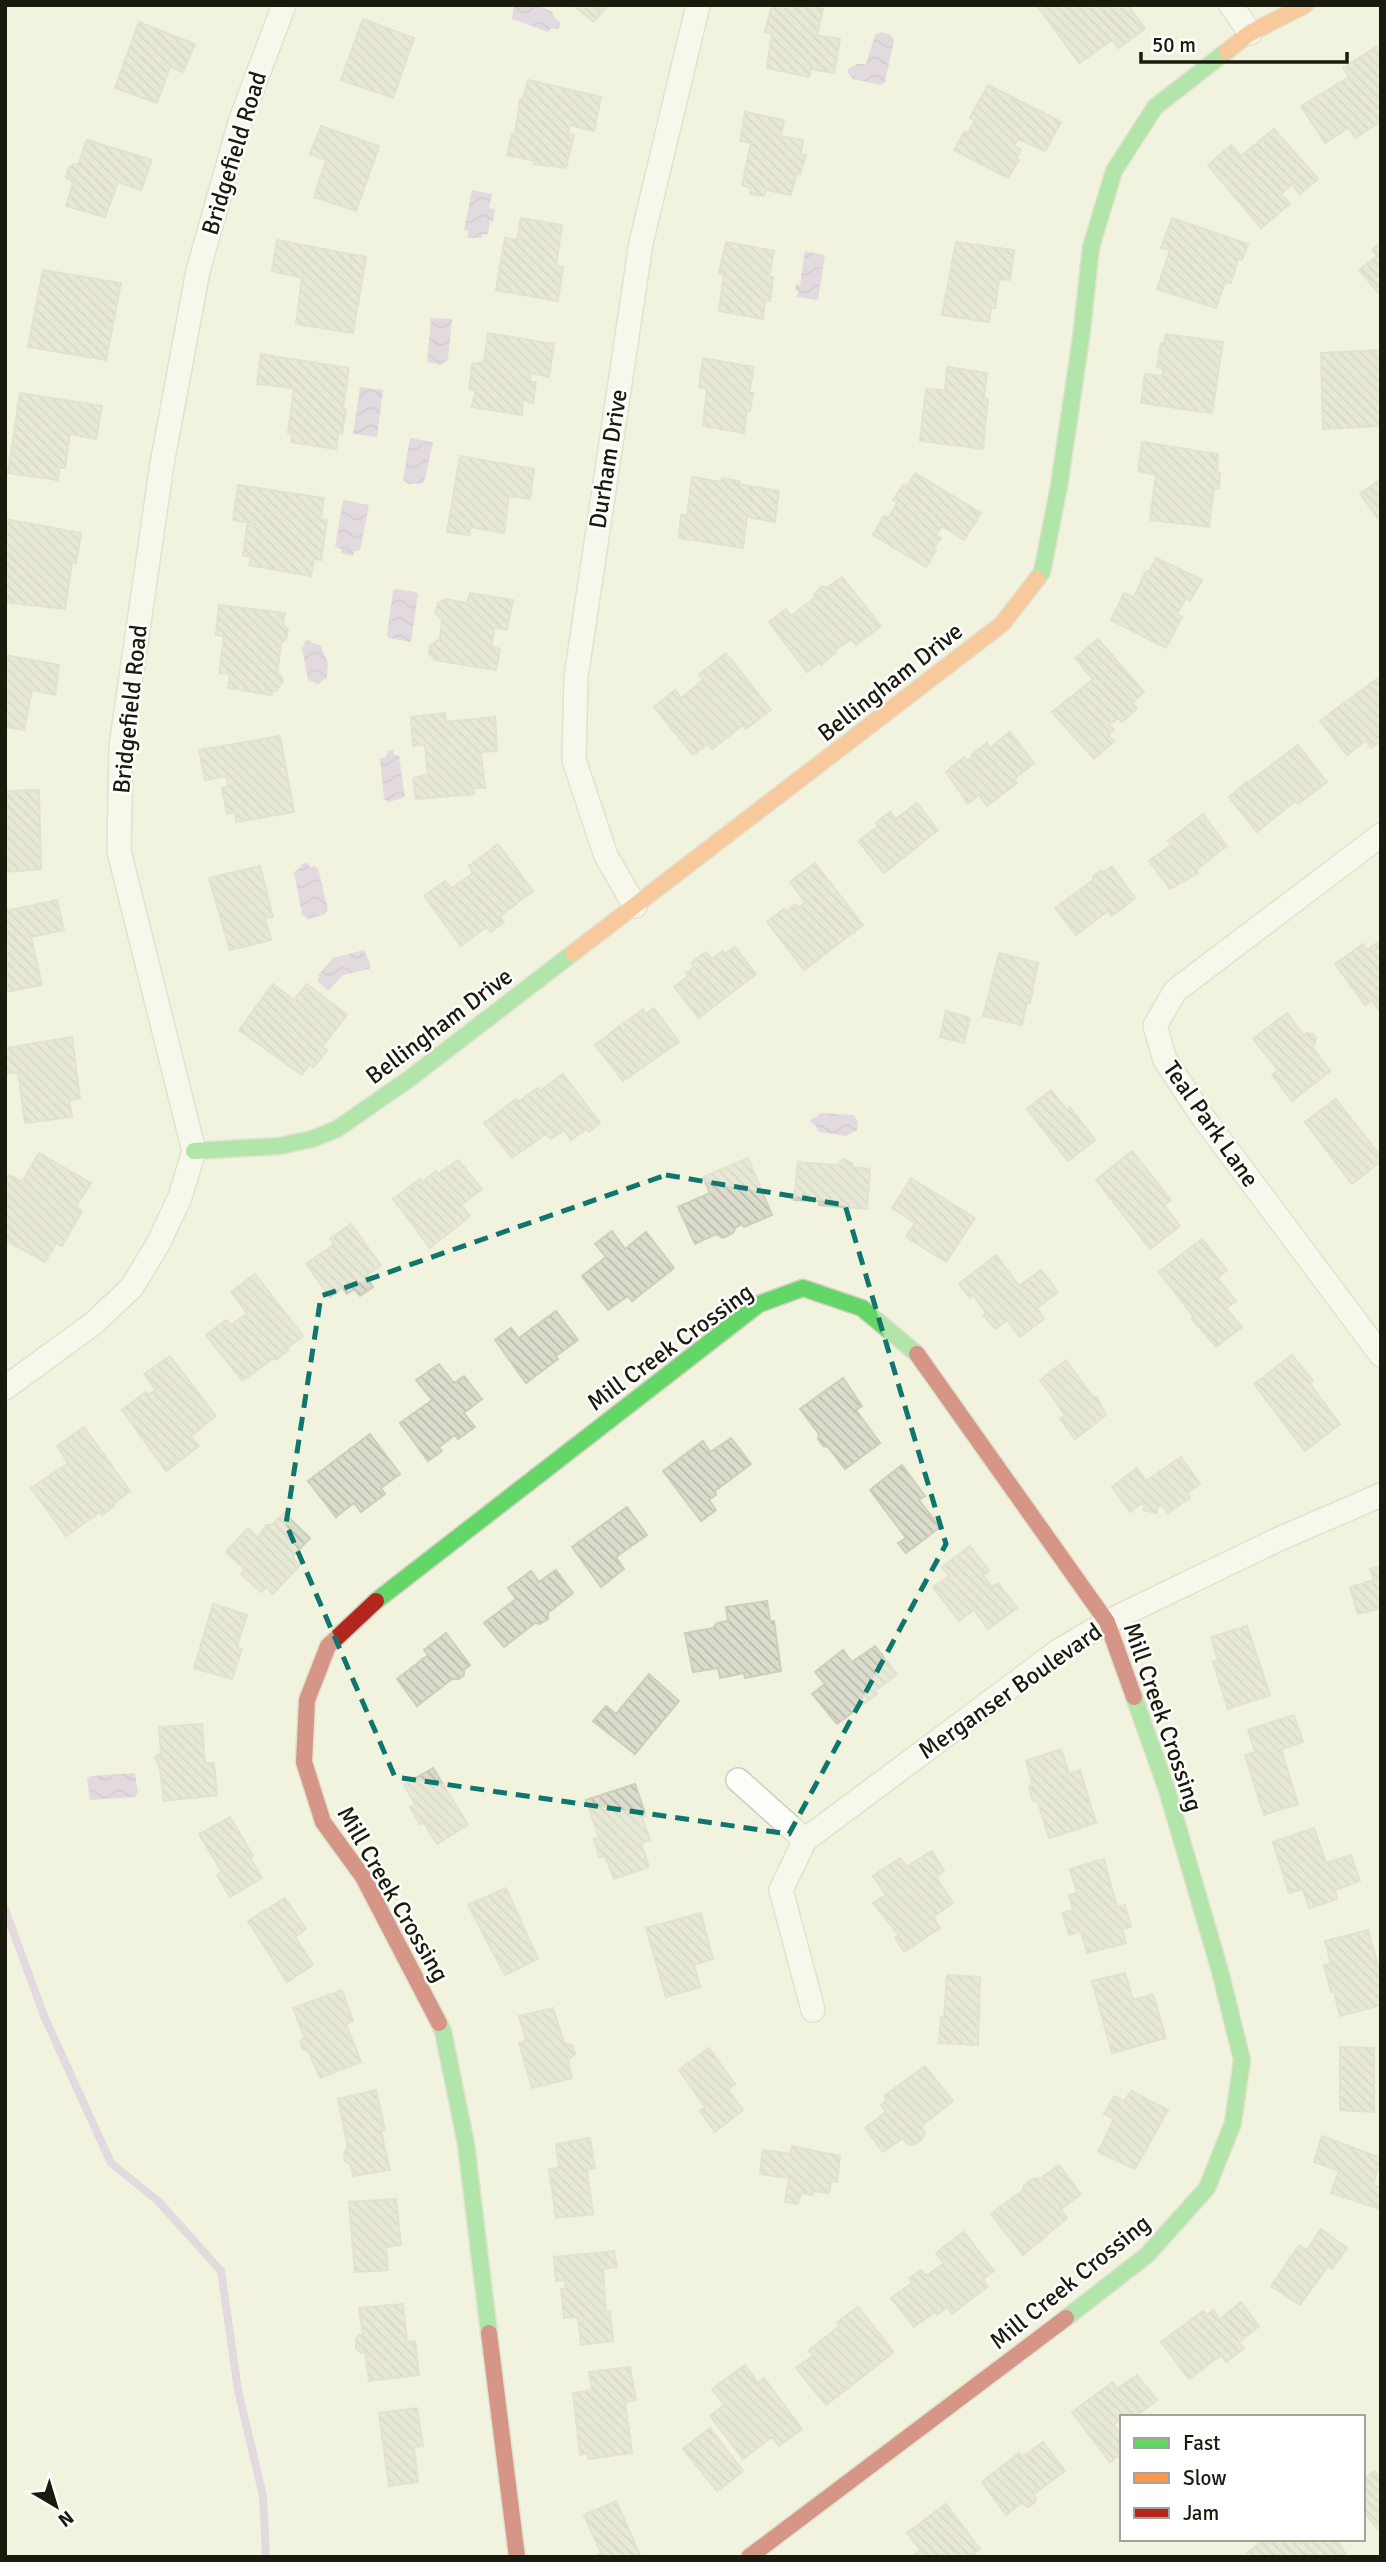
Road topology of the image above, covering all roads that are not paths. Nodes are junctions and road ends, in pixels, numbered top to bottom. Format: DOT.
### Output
graph roads {
  1 [pos="284,5"];
  2 [pos="698,5"];
  3 [pos="1231,5"];
  4 [pos="1305,5"];
  5 [pos="1250,33"];
  6 [pos="1381,835"];
  7 [pos="635,906"];
  8 [pos="194,1152"];
  9 [pos="1381,1355"];
  10 [pos="5,1388"];
  11 [pos="1381,1495"];
  12 [pos="1107,1622"];
  13 [pos="738,1780"];
  14 [pos="805,1840"];
  15 [pos="813,2010"];
  16 [pos="517,2557"];
  17 [pos="749,2557"];
  1 -- 8 [label="street, Bridgefield Road"];
  2 -- 7 [label="street, Durham Drive"];
  3 -- 5 [label="street"];
  4 -- 5 [label="street, Bellingham Drive"];
  5 -- 7 [label="street, Bellingham Drive"];
  6 -- 9 [label="street, Teal Park Lane"];
  7 -- 8 [label="street, Bellingham Drive"];
  8 -- 10 [label="street"];
  11 -- 12 [label="street, Merganser Boulevard"];
  12 -- 14 [label="street, Merganser Boulevard"];
  12 -- 16 [label="street, Mill Creek Crossing"];
  12 -- 17 [label="street, Mill Creek Crossing"];
  13 -- 14 [label="street"];
  14 -- 15 [label="street, Merganser Boulevard"];
}
